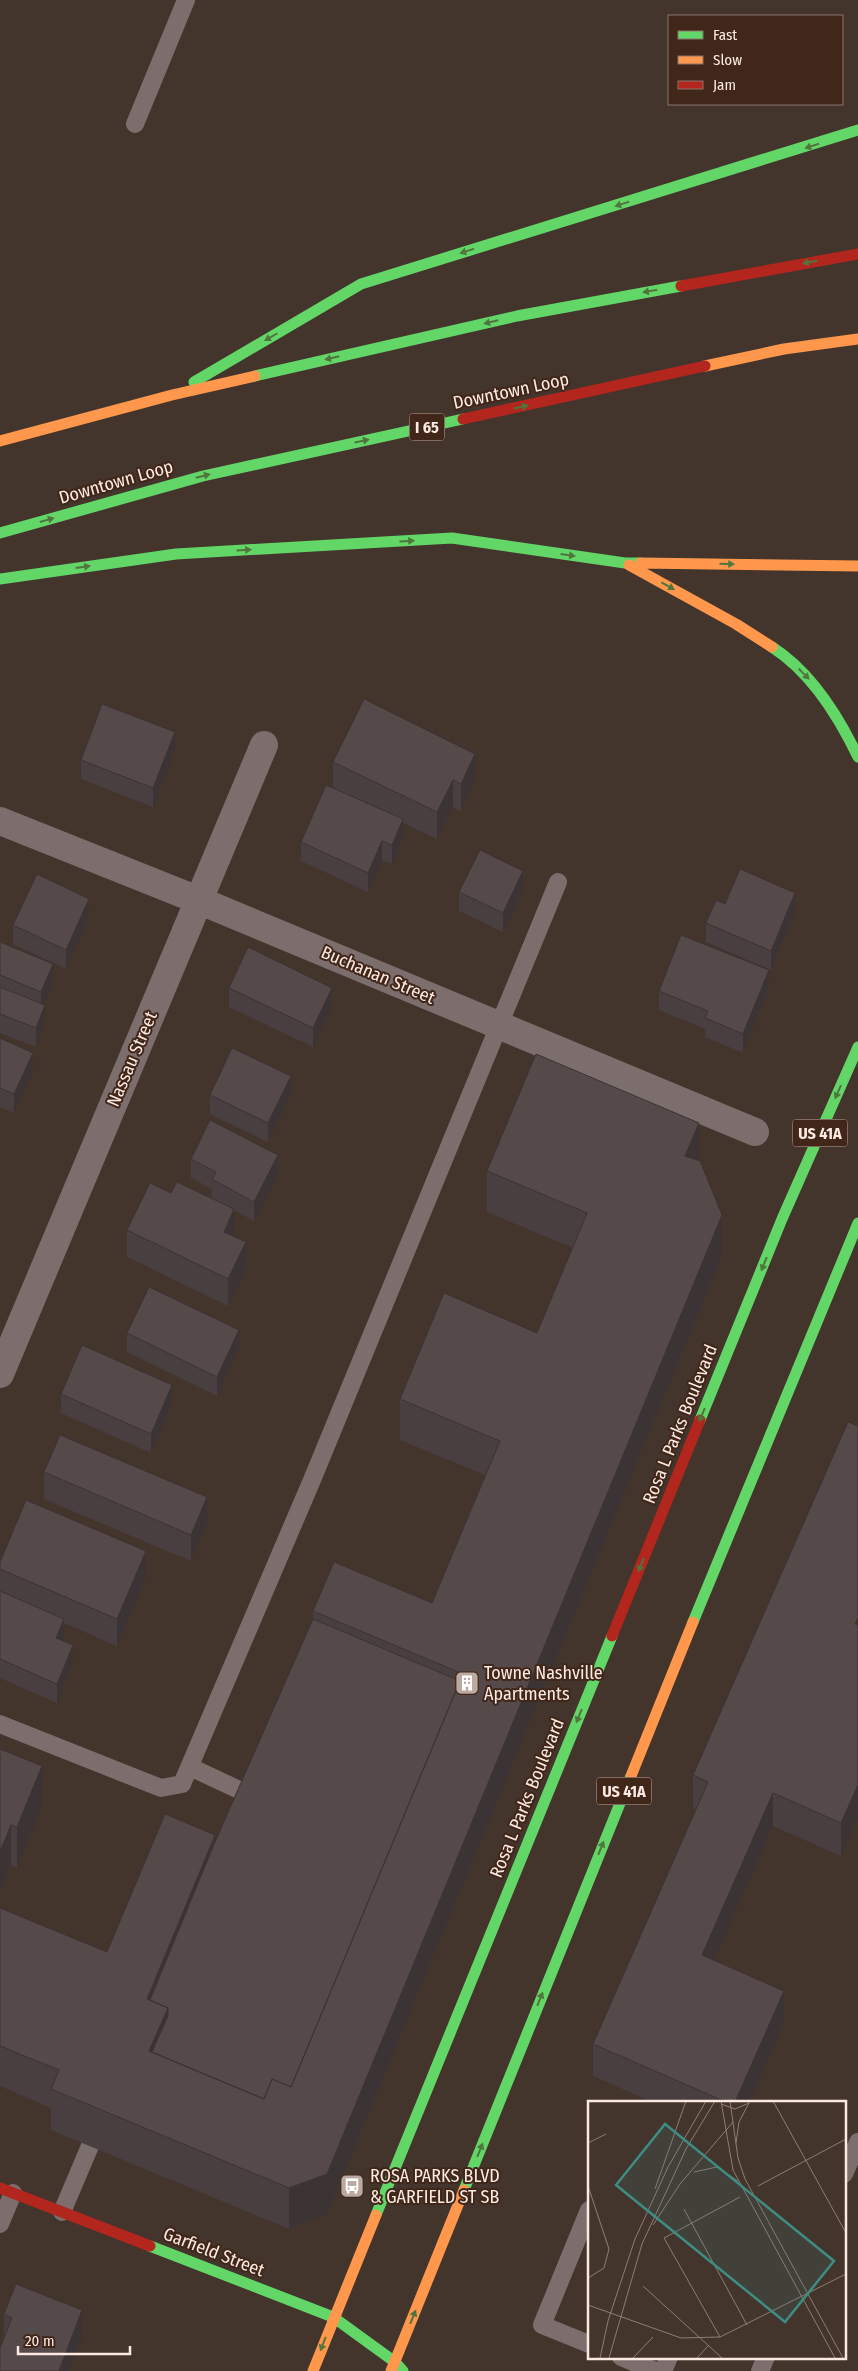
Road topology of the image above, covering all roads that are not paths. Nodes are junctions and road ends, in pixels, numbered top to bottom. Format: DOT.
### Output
graph roads {
  1 [pos="186,0"];
  2 [pos="135,124"];
  3 [pos="858,130"];
  4 [pos="858,254"];
  5 [pos="858,339"];
  6 [pos="172,395"];
  7 [pos="0,441"];
  8 [pos="0,533"];
  9 [pos="625,563"];
  10 [pos="858,566"];
  11 [pos="0,579"];
  12 [pos="264,745"];
  13 [pos="858,757"];
  14 [pos="0,821"];
  15 [pos="558,882"];
  16 [pos="198,900"];
  17 [pos="499,1026"];
  18 [pos="858,1047"];
  19 [pos="755,1132"];
  20 [pos="858,1222"];
  21 [pos="0,1374"];
  22 [pos="0,1724"];
  23 [pos="190,1767"];
  24 [pos="250,1796"];
  25 [pos="858,2142"];
  26 [pos="90,2146"];
  27 [pos="846,2169"];
  28 [pos="6,2190"];
  29 [pos="62,2212"];
  30 [pos="588,2212"];
  31 [pos="0,2224"];
  32 [pos="333,2317"];
  33 [pos="588,2344"];
  34 [pos="623,2358"];
  35 [pos="669,2358"];
  36 [pos="766,2358"];
  37 [pos="393,2366"];
  38 [pos="313,2371"];
  39 [pos="403,2371"];
  40 [pos="655,2371"];
  41 [pos="663,2371"];
  42 [pos="760,2371"];
  1 -- 2 [label="lane"];
  3 -- 6 [label="main road, one-way"];
  4 -- 6 [label="main road, one-way"];
  8 -- 5 [label="main road, Downtown Loop / I 65, one-way"];
  6 -- 7 [label="main road"];
  9 -- 10 [label="main road, one-way"];
  11 -- 9 [label="main road, one-way"];
  9 -- 13 [label="main road, one-way"];
  12 -- 16 [label="street, Nassau Street"];
  14 -- 16 [label="street, Buchanan Street"];
  15 -- 17 [label="lane"];
  16 -- 17 [label="street, Buchanan Street"];
  16 -- 21 [label="street, Nassau Street"];
  17 -- 19 [label="street, Buchanan Street"];
  17 -- 23 [label="lane"];
  18 -- 32 [label="main road, Rosa L Parks Boulevard / US 41A, one-way"];
  37 -- 20 [label="main road, US 41A, one-way"];
  22 -- 23 [label="lane"];
  23 -- 24 [label="lane"];
  25 -- 27 [label="lane"];
  26 -- 29 [label="lane"];
  28 -- 29 [label="main road, Garfield Street"];
  28 -- 31 [label="lane"];
  29 -- 32 [label="main road, Garfield Street"];
  30 -- 33 [label="lane"];
  32 -- 37 [label="main road, Garfield Street"];
  32 -- 38 [label="main road, Rosa L Parks Boulevard / US 41A, one-way"];
  34 -- 40 [label="lane"];
  35 -- 41 [label="lane"];
  36 -- 42 [label="lane"];
  37 -- 39 [label="main road, Garfield Street"];
}
